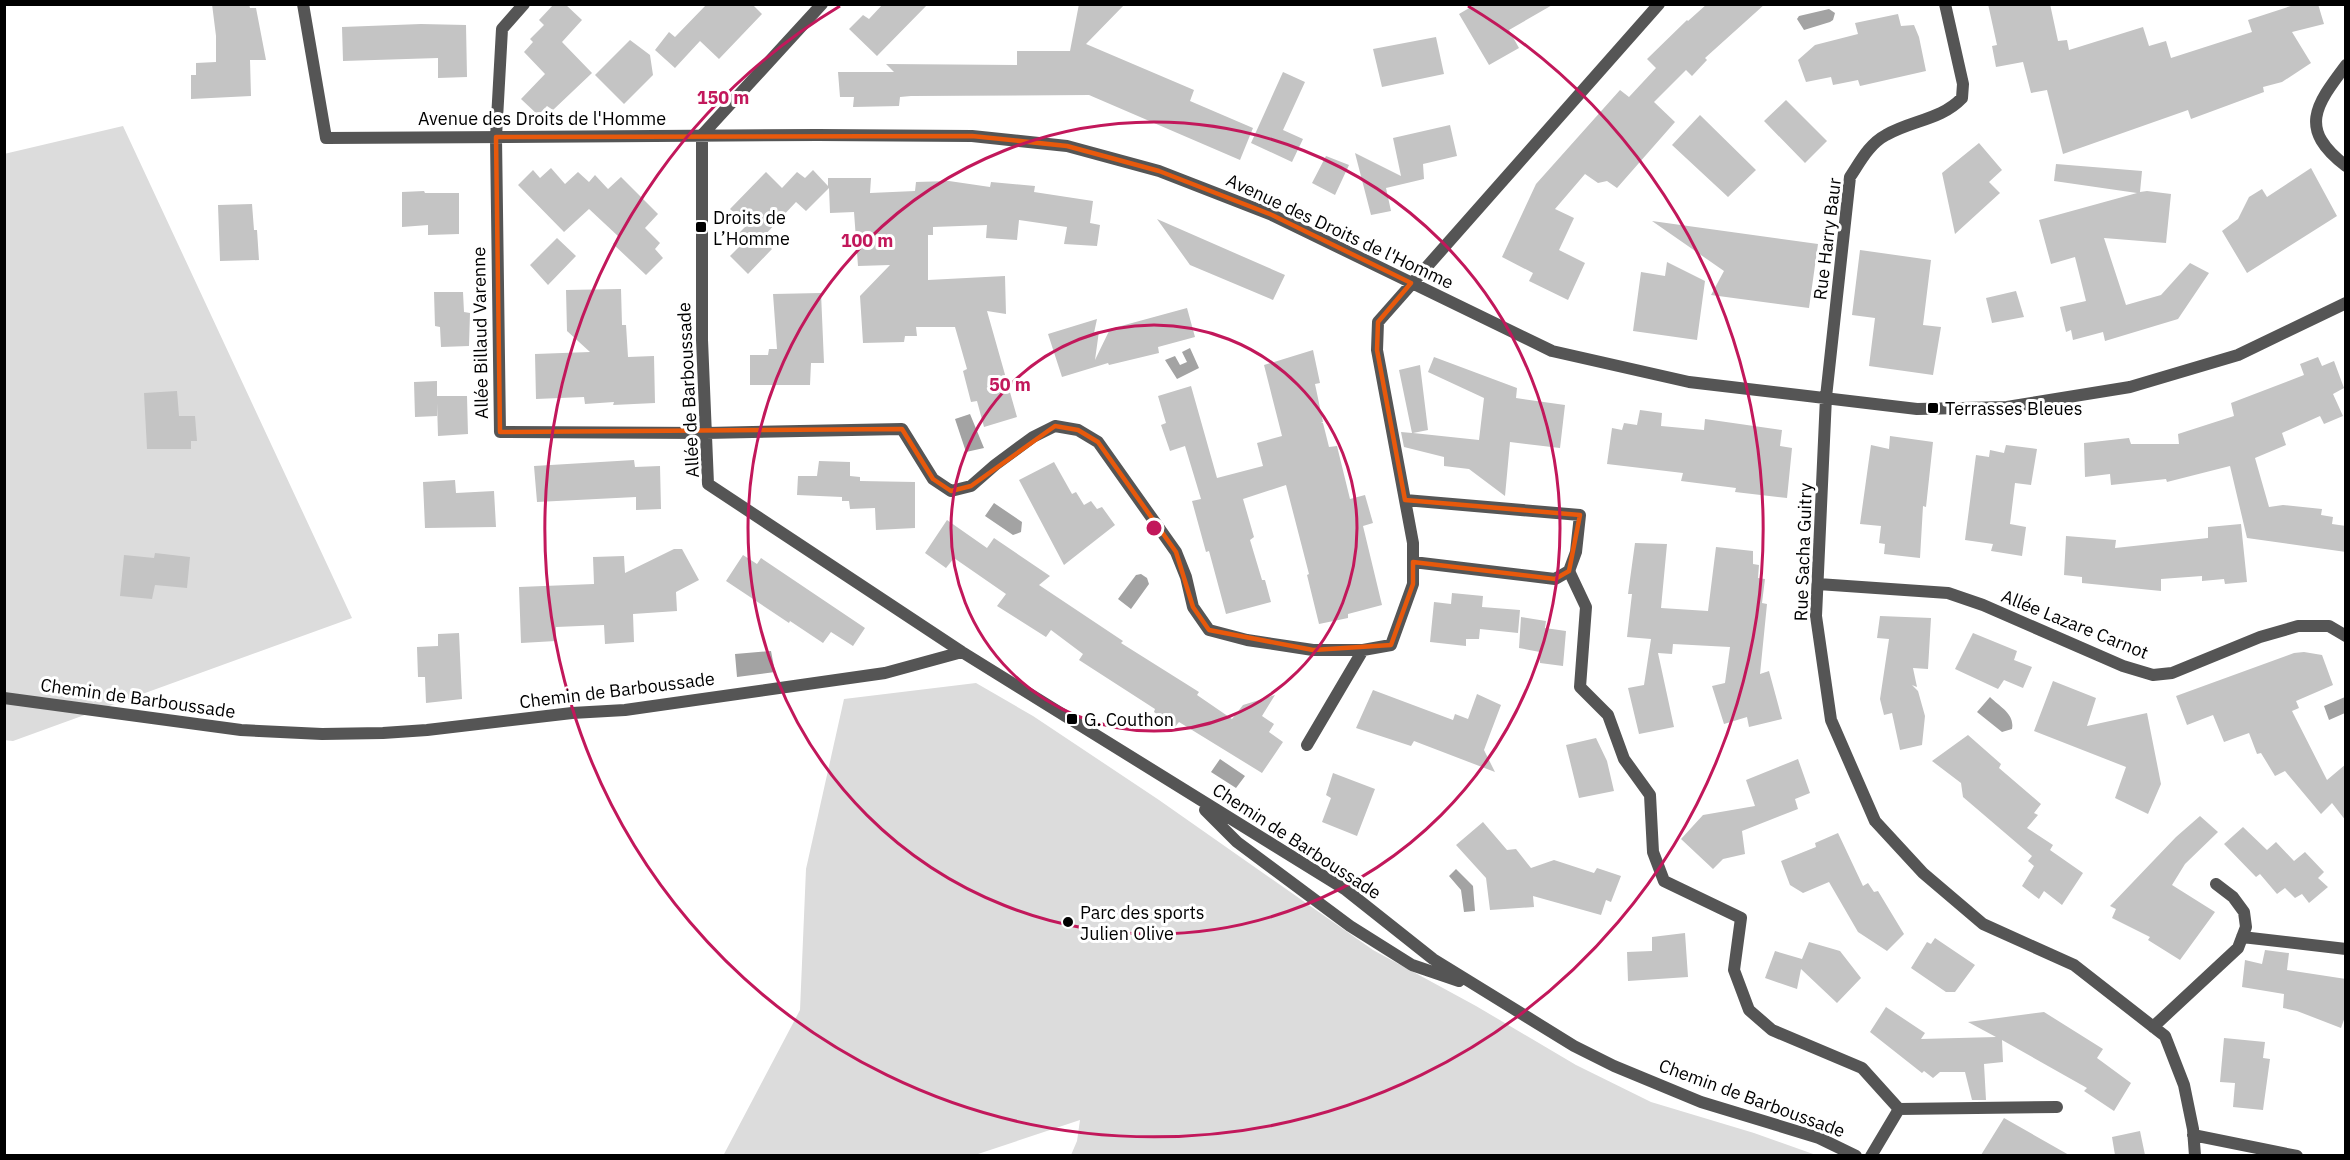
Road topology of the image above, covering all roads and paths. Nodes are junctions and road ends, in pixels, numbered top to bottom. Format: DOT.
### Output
graph roads {
  1 [pos="303,4"];
  2 [pos="524,4"];
  3 [pos="822,4"];
  4 [pos="1659,4"];
  5 [pos="1945,4"];
  6 [pos="2346,64"];
  7 [pos="702,135"];
  8 [pos="496,137"];
  9 [pos="2346,166"];
  10 [pos="1411,283"];
  11 [pos="2346,303"];
  12 [pos="1826,397"];
  13 [pos="706,433"];
  14 [pos="1405,500"];
  15 [pos="1413,562"];
  16 [pos="1569,571"];
  17 [pos="1818,584"];
  18 [pos="2346,636"];
  19 [pos="1363,650"];
  20 [pos="962,652"];
  21 [pos="4,698"];
  22 [pos="1307,746"];
  23 [pos="1191,794"];
  24 [pos="2216,884"];
  25 [pos="1383,920"];
  26 [pos="1360,933"];
  27 [pos="2242,937"];
  28 [pos="2346,949"];
  29 [pos="1478,987"];
  30 [pos="2153,1027"];
  31 [pos="2057,1107"];
  32 [pos="1899,1109"];
  33 [pos="2193,1135"];
  34 [pos="1856,1155"];
  35 [pos="1871,1155"];
  36 [pos="2195,1155"];
  37 [pos="2297,1155"];
  1 -- 8 [label="street, Avenue des Droits de l'Homme"];
  2 -- 8 [label="street"];
  3 -- 7 [label="street"];
  4 -- 10 [label="street"];
  5 -- 12 [label="street, Rue Harry Baur"];
  6 -- 9 [label="street"];
  7 -- 8 [label="street, Avenue des Droits de l'Homme"];
  7 -- 10 [label="street, Avenue des Droits de l'Homme"];
  7 -- 13 [label="street, Allée de Barboussade"];
  8 -- 13 [label="street, Allée Billaud Varenne"];
  10 -- 12 [label="street, Avenue des Droits de l'Homme"];
  10 -- 14 [label="street"];
  11 -- 12 [label="street, Avenue des Droits de l'Homme"];
  12 -- 17 [label="street, Rue Sacha Guitry"];
  13 -- 19 [label="street"];
  13 -- 20 [label="street, Allée de Barboussade"];
  14 -- 15 [label="street"];
  14 -- 16 [label="street"];
  15 -- 16 [label="street"];
  15 -- 19 [label="street"];
  16 -- 32 [label="street"];
  17 -- 18 [label="street, Allée Lazare Carnot"];
  17 -- 30 [label="street, Rue Sacha Guitry"];
  19 -- 22 [label="street"];
  20 -- 21 [label="street, Chemin de Barboussade"];
  20 -- 23 [label="street, Chemin de Barboussade"];
  23 -- 25 [label="street, Chemin de Barboussade"];
  23 -- 26 [label="street, Chemin de Barboussade"];
  24 -- 27 [label="street"];
  25 -- 26 [label="street, Chemin de Barboussade"];
  25 -- 29 [label="street, Chemin de Barboussade"];
  26 -- 29 [label="street, Chemin de Barboussade"];
  27 -- 28 [label="street"];
  27 -- 30 [label="street"];
  29 -- 34 [label="street, Chemin de Barboussade"];
  30 -- 33 [label="street, Rue Sacha Guitry"];
  31 -- 32 [label="street"];
  32 -- 35 [label="street"];
  33 -- 36 [label="street, Rue Sacha Guitry"];
  33 -- 37 [label="street"];
}
